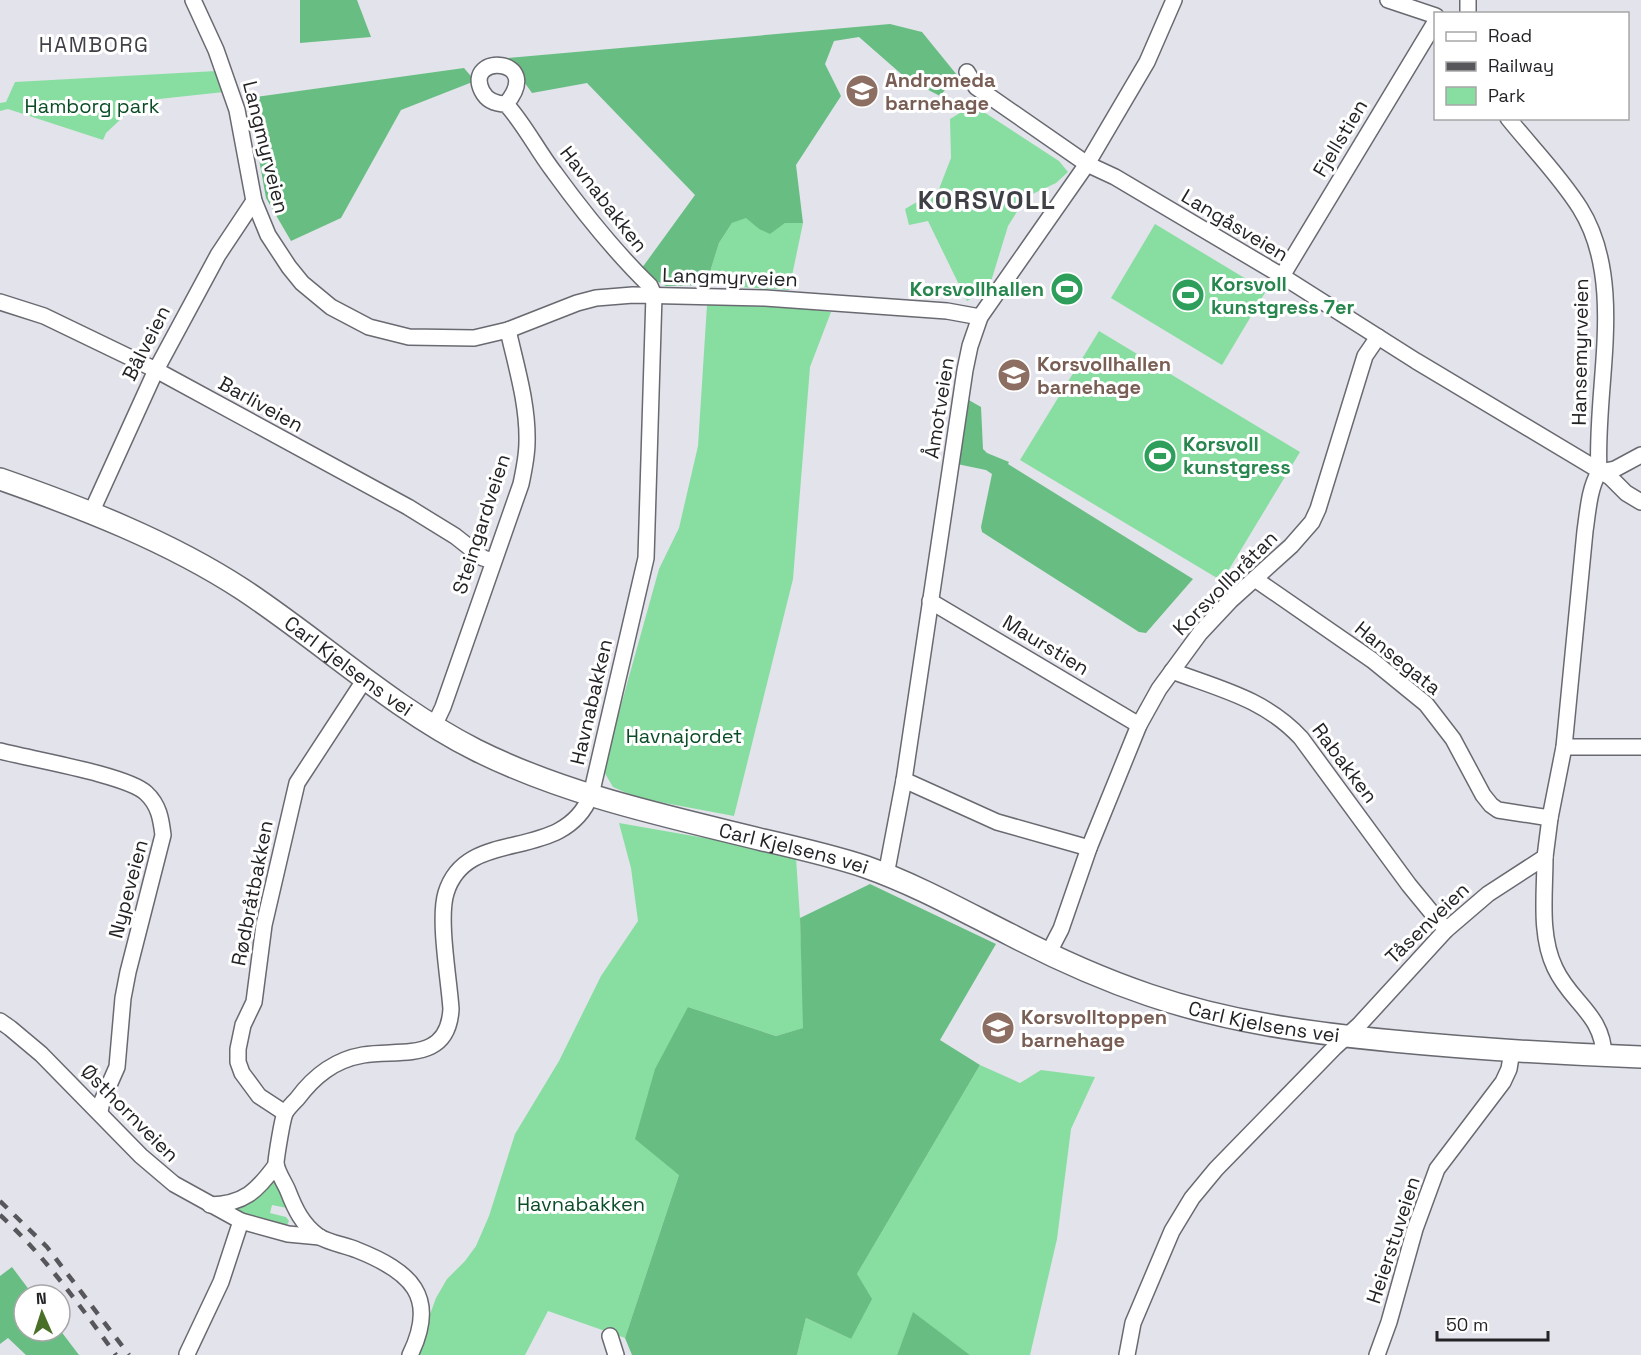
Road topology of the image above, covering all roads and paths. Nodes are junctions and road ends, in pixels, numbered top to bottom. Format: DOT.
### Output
graph roads {
  1 [pos="193,0"];
  2 [pos="1174,0"];
  3 [pos="1388,0"];
  4 [pos="1434,15"];
  5 [pos="1434,24"];
  6 [pos="967,72"];
  7 [pos="506,104"];
  8 [pos="1511,120"];
  9 [pos="1087,164"];
  10 [pos="255,201"];
  11 [pos="1282,276"];
  12 [pos="654,295"];
  13 [pos="0,302"];
  14 [pos="980,316"];
  15 [pos="508,330"];
  16 [pos="1378,337"];
  17 [pos="156,370"];
  18 [pos="1641,455"];
  19 [pos="1599,472"];
  20 [pos="0,479"];
  21 [pos="1641,502"];
  22 [pos="91,513"];
  23 [pos="493,561"];
  24 [pos="1256,579"];
  25 [pos="930,601"];
  26 [pos="1172,670"];
  27 [pos="365,679"];
  28 [pos="1140,725"];
  29 [pos="434,726"];
  30 [pos="1564,747"];
  31 [pos="1641,747"];
  32 [pos="0,751"];
  33 [pos="904,780"];
  34 [pos="591,795"];
  35 [pos="1550,818"];
  36 [pos="1089,848"];
  37 [pos="1545,857"];
  38 [pos="886,875"];
  39 [pos="1446,930"];
  40 [pos="1048,954"];
  41 [pos="0,1021"];
  42 [pos="1346,1037"];
  43 [pos="1512,1051"];
  44 [pos="1604,1056"];
  45 [pos="1641,1057"];
  46 [pos="100,1112"];
  47 [pos="285,1113"];
  48 [pos="276,1165"];
  49 [pos="210,1205"];
  50 [pos="241,1221"];
  51 [pos="321,1237"];
  52 [pos="610,1336"];
  53 [pos="187,1354"];
  54 [pos="410,1355"];
  55 [pos="616,1355"];
  56 [pos="1127,1355"];
  57 [pos="1377,1355"];
  1 -- 10 [label="street, Langmyrveien"];
  2 -- 9 [label="street, Åmotveien"];
  3 -- 4 [label="street"];
  5 -- 11 [label="street, Fjellstien"];
  6 -- 9 [label="street, Langåsveien"];
  7 -- 12 [label="street, Havnabakken"];
  8 -- 19 [label="street, Hansemyrveien"];
  9 -- 11 [label="street, Langåsveien"];
  9 -- 14 [label="street, Åmotveien"];
  10 -- 15 [label="street, Langmyrveien"];
  10 -- 17 [label="street, Bålveien"];
  11 -- 16 [label="street, Langåsveien"];
  12 -- 14 [label="street, Langmyrveien"];
  12 -- 15 [label="street, Langmyrveien"];
  12 -- 34 [label="street, Havnabakken"];
  13 -- 17 [label="street, Barliveien"];
  14 -- 25 [label="street, Åmotveien"];
  15 -- 23 [label="street, Steingardveien"];
  16 -- 19 [label="street, Langåsveien"];
  16 -- 24 [label="street, Korsvollbråtan"];
  17 -- 22 [label="street, Bålveien"];
  17 -- 23 [label="street, Barliveien"];
  18 -- 19 [label="street"];
  19 -- 21 [label="street, Langåsveien"];
  19 -- 30 [label="street"];
  20 -- 22 [label="main road, Carl Kjelsens vei"];
  22 -- 27 [label="main road, Carl Kjelsens vei"];
  23 -- 29 [label="street, Steingardveien"];
  24 -- 26 [label="street, Korsvollbråtan"];
  24 -- 35 [label="street, Hansegata"];
  25 -- 28 [label="street, Maurstien"];
  25 -- 33 [label="street, Åmotveien"];
  26 -- 28 [label="street, Korsvollbråtan"];
  26 -- 39 [label="street, Rabakken"];
  27 -- 29 [label="main road, Carl Kjelsens vei"];
  27 -- 47 [label="street, Rødbråtbakken"];
  28 -- 36 [label="street, Korsvollbråtan"];
  29 -- 34 [label="main road, Carl Kjelsens vei"];
  30 -- 31 [label="street"];
  30 -- 35 [label="street"];
  32 -- 46 [label="street, Nypeveien"];
  33 -- 36 [label="street"];
  33 -- 38 [label="street, Åmotveien"];
  34 -- 38 [label="main road, Carl Kjelsens vei"];
  34 -- 47 [label="street, Havnabakken"];
  35 -- 37 [label="street"];
  36 -- 40 [label="street, Korsvollbråtan"];
  37 -- 39 [label="street, Tåsenveien"];
  37 -- 44 [label="street"];
  38 -- 40 [label="main road, Carl Kjelsens vei"];
  39 -- 42 [label="street, Tåsenveien"];
  40 -- 42 [label="main road, Carl Kjelsens vei"];
  41 -- 46 [label="street, Østhornveien"];
  42 -- 43 [label="main road, Carl Kjelsens vei"];
  42 -- 56 [label="street, Tåsenveien"];
  43 -- 44 [label="main road, Carl Kjelsens vei"];
  43 -- 57 [label="street, Heierstuveien"];
  44 -- 45 [label="main road, Carl Kjelsens vei"];
  46 -- 49 [label="street, Østhornveien"];
  47 -- 48 [label="street, Havnabakken"];
  48 -- 49 [label="street, Havnabakken"];
  48 -- 51 [label="street"];
  49 -- 50 [label="street, Østhornveien"];
  50 -- 51 [label="street, Østhornveien"];
  50 -- 53 [label="street"];
  51 -- 54 [label="street"];
  52 -- 55 [label="street"];
}
